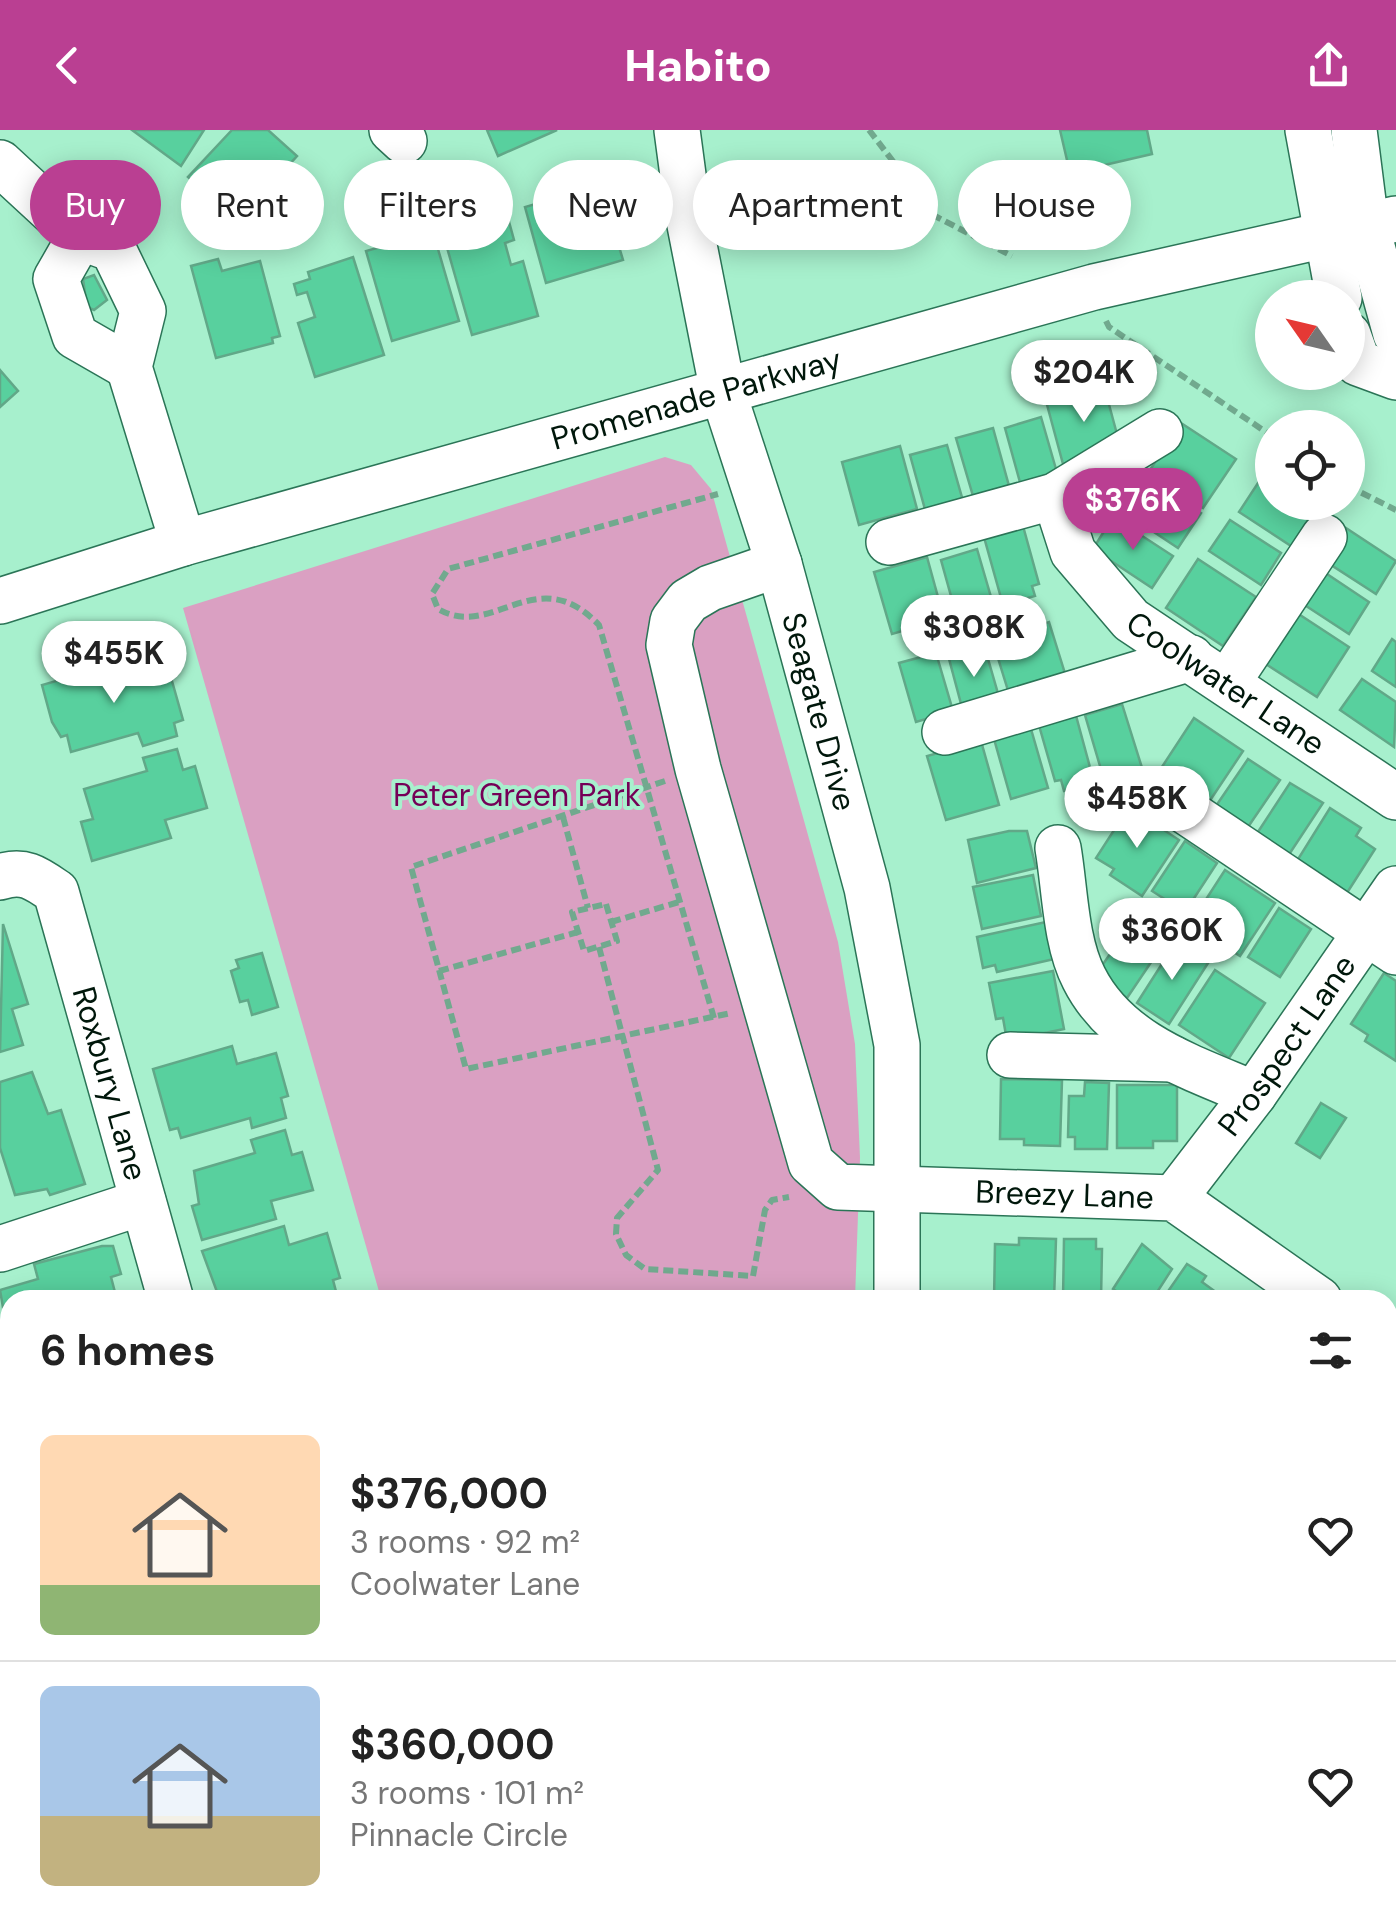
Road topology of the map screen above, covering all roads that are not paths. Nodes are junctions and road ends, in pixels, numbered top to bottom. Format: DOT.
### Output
graph roads {
  1 [pos="677,130"];
  2 [pos="1308,130"];
  3 [pos="1354,130"];
  4 [pos="0,164"];
  5 [pos="30,191"];
  6 [pos="1364,226"];
  7 [pos="73,250"];
  8 [pos="113,250"];
  9 [pos="1345,280"];
  10 [pos="1396,334"];
  11 [pos="1365,365"];
  12 [pos="128,367"];
  13 [pos="1396,377"];
  14 [pos="723,392"];
  15 [pos="1160,432"];
  16 [pos="1055,496"];
  17 [pos="1324,537"];
  18 [pos="889,542"];
  19 [pos="183,543"];
  20 [pos="779,564"];
  21 [pos="0,600"];
  22 [pos="1209,670"];
  23 [pos="946,732"];
  24 [pos="1395,795"];
  25 [pos="1184,810"];
  26 [pos="1058,848"];
  27 [pos="17,876"];
  28 [pos="1396,889"];
  29 [pos="1381,942"];
  30 [pos="1010,1054"];
  31 [pos="1173,1059"];
  32 [pos="1254,1094"];
  33 [pos="896,1188"];
  34 [pos="1174,1198"];
  35 [pos="143,1202"];
  36 [pos="0,1250"];
  37 [pos="1258,1284"];
  38 [pos="168,1290"];
  39 [pos="897,1290"];
  1 -- 14 [label="street, Seagate Drive"];
  2 -- 6 [label="street"];
  3 -- 6 [label="street"];
  4 -- 5 [label="street"];
  6 -- 9 [label="street"];
  6 -- 10 [label="street"];
  6 -- 14 [label="street, Promenade Parkway"];
  7 -- 12 [label="street"];
  8 -- 12 [label="street"];
  11 -- 13 [label="street"];
  12 -- 19 [label="street"];
  14 -- 19 [label="street, Promenade Parkway"];
  14 -- 20 [label="street, Seagate Drive"];
  15 -- 16 [label="street"];
  16 -- 18 [label="street"];
  16 -- 22 [label="street, Coolwater Lane"];
  17 -- 22 [label="street"];
  19 -- 21 [label="street, Promenade Parkway"];
  20 -- 33 [label="street, Seagate Drive"];
  20 -- 33 [label="street, Breezy Lane"];
  22 -- 23 [label="street"];
  22 -- 24 [label="street, Coolwater Lane"];
  25 -- 29 [label="street"];
  26 -- 31 [label="street"];
  27 -- 35 [label="street, Roxbury Lane"];
  28 -- 29 [label="street, Prospect Lane"];
  29 -- 32 [label="street, Prospect Lane"];
  30 -- 31 [label="street"];
  31 -- 32 [label="street"];
  32 -- 34 [label="street, Prospect Lane"];
  33 -- 34 [label="street, Breezy Lane"];
  33 -- 39 [label="street, Seagate Drive"];
  34 -- 37 [label="street, Breezy Lane"];
  35 -- 36 [label="street"];
  35 -- 38 [label="street, Roxbury Lane"];
}
